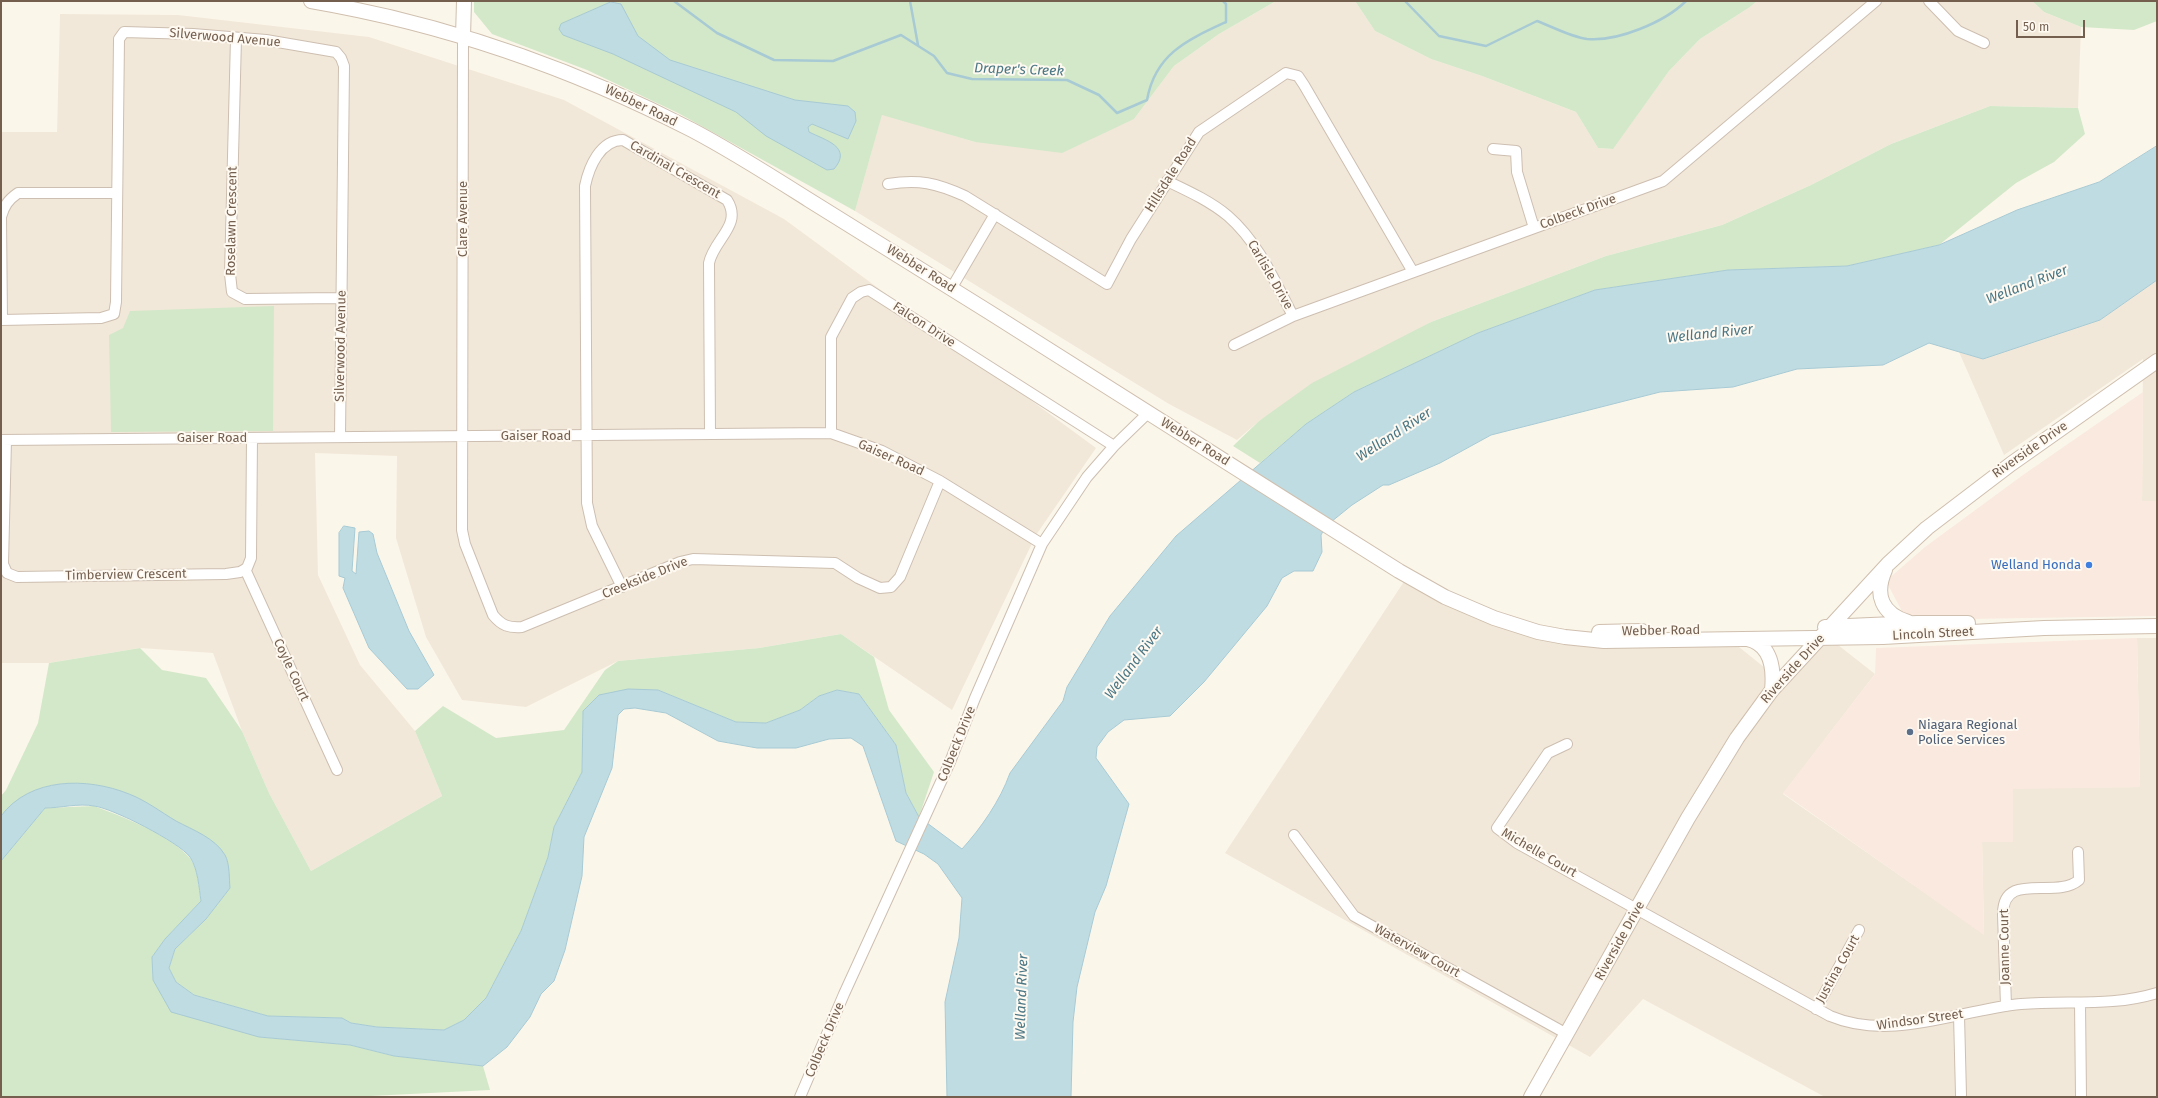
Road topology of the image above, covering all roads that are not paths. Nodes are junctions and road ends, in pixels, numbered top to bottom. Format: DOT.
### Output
graph roads {
  1 [pos="311,1"];
  2 [pos="464,1"];
  3 [pos="1876,1"];
  4 [pos="1929,1"];
  5 [pos="463,36"];
  6 [pos="236,38"];
  7 [pos="1984,43"];
  8 [pos="1493,149"];
  9 [pos="1167,181"];
  10 [pos="888,184"];
  11 [pos="117,193"];
  12 [pos="995,214"];
  13 [pos="1534,228"];
  14 [pos="1413,272"];
  15 [pos="951,289"];
  16 [pos="341,298"];
  17 [pos="1293,316"];
  18 [pos="1,320"];
  19 [pos="1234,345"];
  20 [pos="2157,361"];
  21 [pos="1148,413"];
  22 [pos="831,433"];
  23 [pos="710,434"];
  24 [pos="587,435"];
  25 [pos="462,436"];
  26 [pos="340,437"];
  27 [pos="252,438"];
  28 [pos="4,440"];
  29 [pos="1114,446"];
  30 [pos="940,481"];
  31 [pos="1042,544"];
  32 [pos="1888,564"];
  33 [pos="245,570"];
  34 [pos="622,587"];
  35 [pos="1494,618"];
  36 [pos="1917,623"];
  37 [pos="2157,626"];
  38 [pos="2044,628"];
  39 [pos="1826,632"];
  40 [pos="1744,639"];
  41 [pos="1772,690"];
  42 [pos="1567,744"];
  43 [pos="338,770"];
  44 [pos="1294,835"];
  45 [pos="2078,852"];
  46 [pos="1638,909"];
  47 [pos="1859,930"];
  48 [pos="2157,993"];
  49 [pos="2080,1003"];
  50 [pos="2006,1006"];
  51 [pos="1816,1009"];
  52 [pos="1959,1016"];
  53 [pos="1567,1034"];
  54 [pos="1961,1095"];
  55 [pos="800,1097"];
  56 [pos="1531,1097"];
  57 [pos="2080,1097"];
  1 -- 5 [label="main road, Webber Road"];
  2 -- 5 [label="main road, Clare Avenue"];
  3 -- 13 [label="street, Colbeck Drive"];
  4 -- 7 [label="street"];
  5 -- 15 [label="main road, Webber Road"];
  5 -- 25 [label="street, Clare Avenue"];
  6 -- 11 [label="street, Silverwood Avenue"];
  6 -- 16 [label="street, Silverwood Avenue"];
  6 -- 16 [label="street, Roselawn Crescent"];
  8 -- 13 [label="street"];
  9 -- 12 [label="street, Hillsdale Road"];
  9 -- 14 [label="street, Hillsdale Road"];
  9 -- 17 [label="street, Carlisle Drive"];
  10 -- 12 [label="street, Hillsdale Road"];
  11 -- 18 [label="street"];
  11 -- 18 [label="street, Silverwood Avenue"];
  12 -- 15 [label="street"];
  13 -- 14 [label="street, Colbeck Drive"];
  14 -- 17 [label="street, Colbeck Drive"];
  15 -- 21 [label="main road, Webber Road"];
  16 -- 26 [label="street, Silverwood Avenue"];
  17 -- 19 [label="street, Colbeck Drive"];
  20 -- 32 [label="main road, Riverside Drive"];
  21 -- 29 [label="street, Colbeck Drive"];
  21 -- 35 [label="main road, Webber Road"];
  22 -- 23 [label="street, Gaiser Road"];
  22 -- 29 [label="street, Falcon Drive"];
  22 -- 30 [label="street, Gaiser Road"];
  23 -- 24 [label="street, Gaiser Road"];
  23 -- 24 [label="street, Cardinal Crescent"];
  24 -- 25 [label="street, Gaiser Road"];
  24 -- 34 [label="street, Cardinal Crescent"];
  25 -- 26 [label="street, Gaiser Road"];
  25 -- 34 [label="street, Creekside Drive"];
  26 -- 27 [label="street, Gaiser Road"];
  27 -- 28 [label="street, Gaiser Road"];
  27 -- 33 [label="street"];
  28 -- 33 [label="street, Timberview Crescent"];
  29 -- 31 [label="street, Colbeck Drive"];
  30 -- 31 [label="street, Gaiser Road"];
  30 -- 34 [label="street, Creekside Drive"];
  31 -- 55 [label="street, Colbeck Drive"];
  32 -- 36 [label="main road"];
  32 -- 39 [label="main road, Riverside Drive"];
  33 -- 43 [label="street, Coyle Court"];
  35 -- 39 [label="main road, Webber Road"];
  35 -- 40 [label="main road, Webber Road"];
  36 -- 38 [label="main road, Lincoln Street"];
  36 -- 39 [label="main road, Lincoln Street"];
  37 -- 38 [label="main road, Lincoln Street"];
  38 -- 39 [label="main road, Lincoln Street"];
  39 -- 40 [label="main road, Webber Road"];
  39 -- 41 [label="main road, Riverside Drive"];
  40 -- 41 [label="main road"];
  41 -- 46 [label="main road, Riverside Drive"];
  42 -- 46 [label="street, Michelle Court"];
  44 -- 53 [label="street, Waterview Court"];
  45 -- 50 [label="street, Joanne Court"];
  46 -- 51 [label="street, Windsor Street"];
  46 -- 53 [label="main road, Riverside Drive"];
  47 -- 51 [label="street, Justina Court"];
  48 -- 49 [label="street, Windsor Street"];
  49 -- 50 [label="street, Windsor Street"];
  49 -- 57 [label="street"];
  50 -- 52 [label="street, Windsor Street"];
  51 -- 52 [label="street, Windsor Street"];
  52 -- 54 [label="street"];
  53 -- 56 [label="main road, Riverside Drive"];
}
